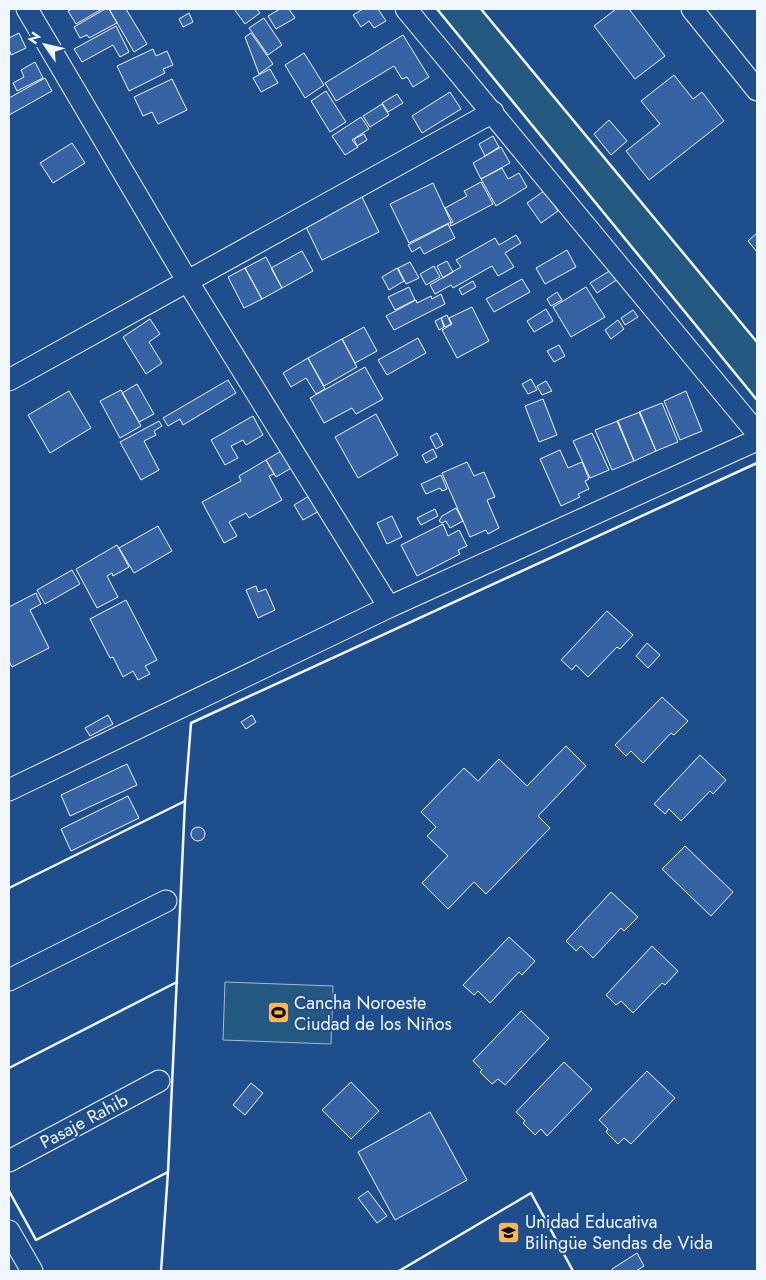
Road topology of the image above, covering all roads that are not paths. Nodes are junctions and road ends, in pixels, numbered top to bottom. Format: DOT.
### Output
graph roads {
  1 [pos="27,9"];
  2 [pos="406,9"];
  3 [pos="692,9"];
  4 [pos="757,90"];
  5 [pos="493,112"];
  6 [pos="188,282"];
  7 [pos="9,380"];
  8 [pos="757,433"];
  9 [pos="757,440"];
  10 [pos="389,607"];
  11 [pos="9,790"];
  12 [pos="166,901"];
  13 [pos="9,980"];
  14 [pos="159,1081"];
  15 [pos="9,1161"];
  16 [pos="9,1231"];
  17 [pos="30,1271"];
  1 -- 6 [label="street"];
  2 -- 5 [label="street"];
  3 -- 4 [label="street"];
  5 -- 6 [label="street"];
  5 -- 8 [label="street"];
  6 -- 7 [label="street"];
  6 -- 10 [label="street"];
  9 -- 10 [label="street"];
  10 -- 11 [label="street"];
  12 -- 13 [label="street"];
  14 -- 15 [label="street, Pasaje Rahib"];
  16 -- 17 [label="street"];
}
